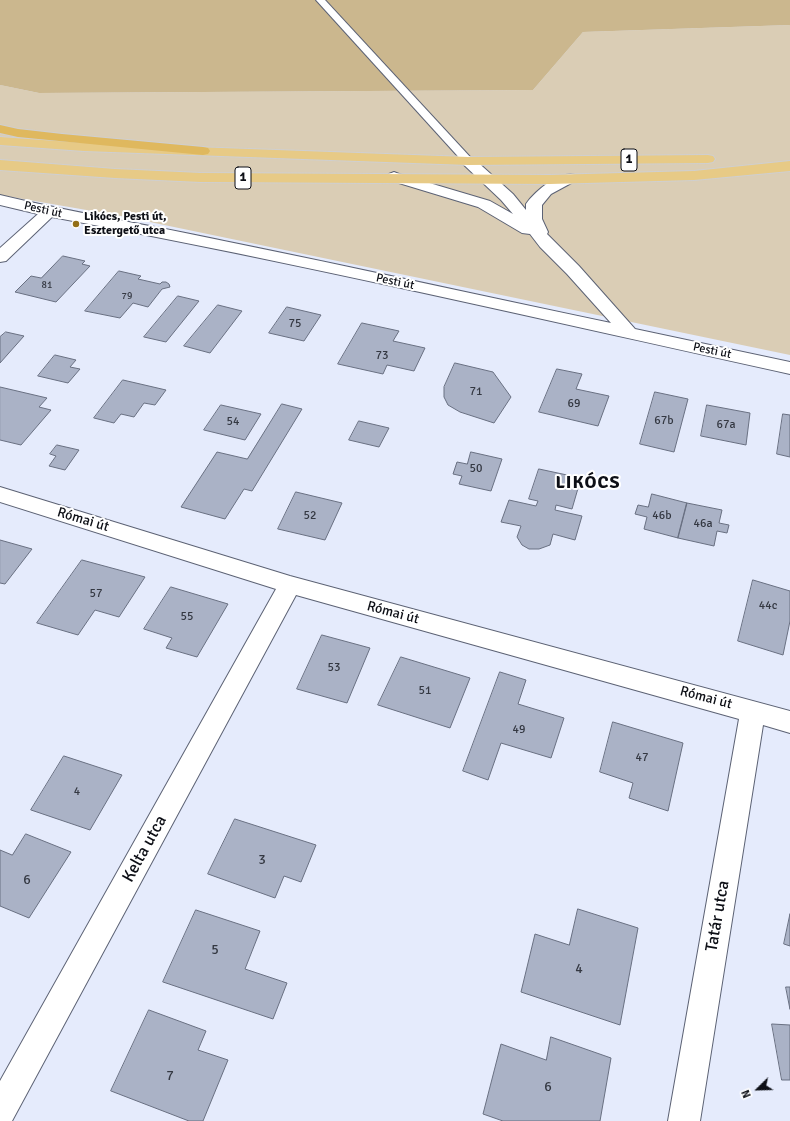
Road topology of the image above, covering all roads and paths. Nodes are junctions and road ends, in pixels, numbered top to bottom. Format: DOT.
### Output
graph roads {
  1 [pos="320,0"];
  2 [pos="0,129"];
  3 [pos="0,141"];
  4 [pos="204,151"];
  5 [pos="468,160"];
  6 [pos="790,160"];
  7 [pos="0,165"];
  8 [pos="790,166"];
  9 [pos="394,178"];
  10 [pos="487,178"];
  11 [pos="570,178"];
  12 [pos="0,200"];
  13 [pos="49,212"];
  14 [pos="546,244"];
  15 [pos="0,257"];
  16 [pos="629,333"];
  17 [pos="790,368"];
  18 [pos="0,494"];
  19 [pos="290,585"];
  20 [pos="753,711"];
  21 [pos="790,722"];
  22 [pos="0,1112"];
  23 [pos="684,1121"];
  1 -- 5 [label="lane"];
  2 -- 4 [label="highway"];
  3 -- 4 [label="main road, 1"];
  4 -- 5 [label="main road, 1"];
  5 -- 6 [label="main road, 1"];
  5 -- 10 [label="street"];
  7 -- 9 [label="main road, 1"];
  8 -- 11 [label="main road, 1"];
  9 -- 10 [label="main road, 1"];
  9 -- 14 [label="street"];
  10 -- 11 [label="main road, 1"];
  10 -- 14 [label="street"];
  11 -- 14 [label="street"];
  12 -- 13 [label="street, Pesti út"];
  13 -- 15 [label="street"];
  13 -- 16 [label="street, Pesti út"];
  14 -- 16 [label="street"];
  16 -- 17 [label="street, Pesti út"];
  18 -- 19 [label="street, Római út"];
  19 -- 20 [label="street, Római út"];
  19 -- 22 [label="street, Kelta utca"];
  20 -- 21 [label="street, Római út"];
  20 -- 23 [label="street, Tatár utca"];
}
